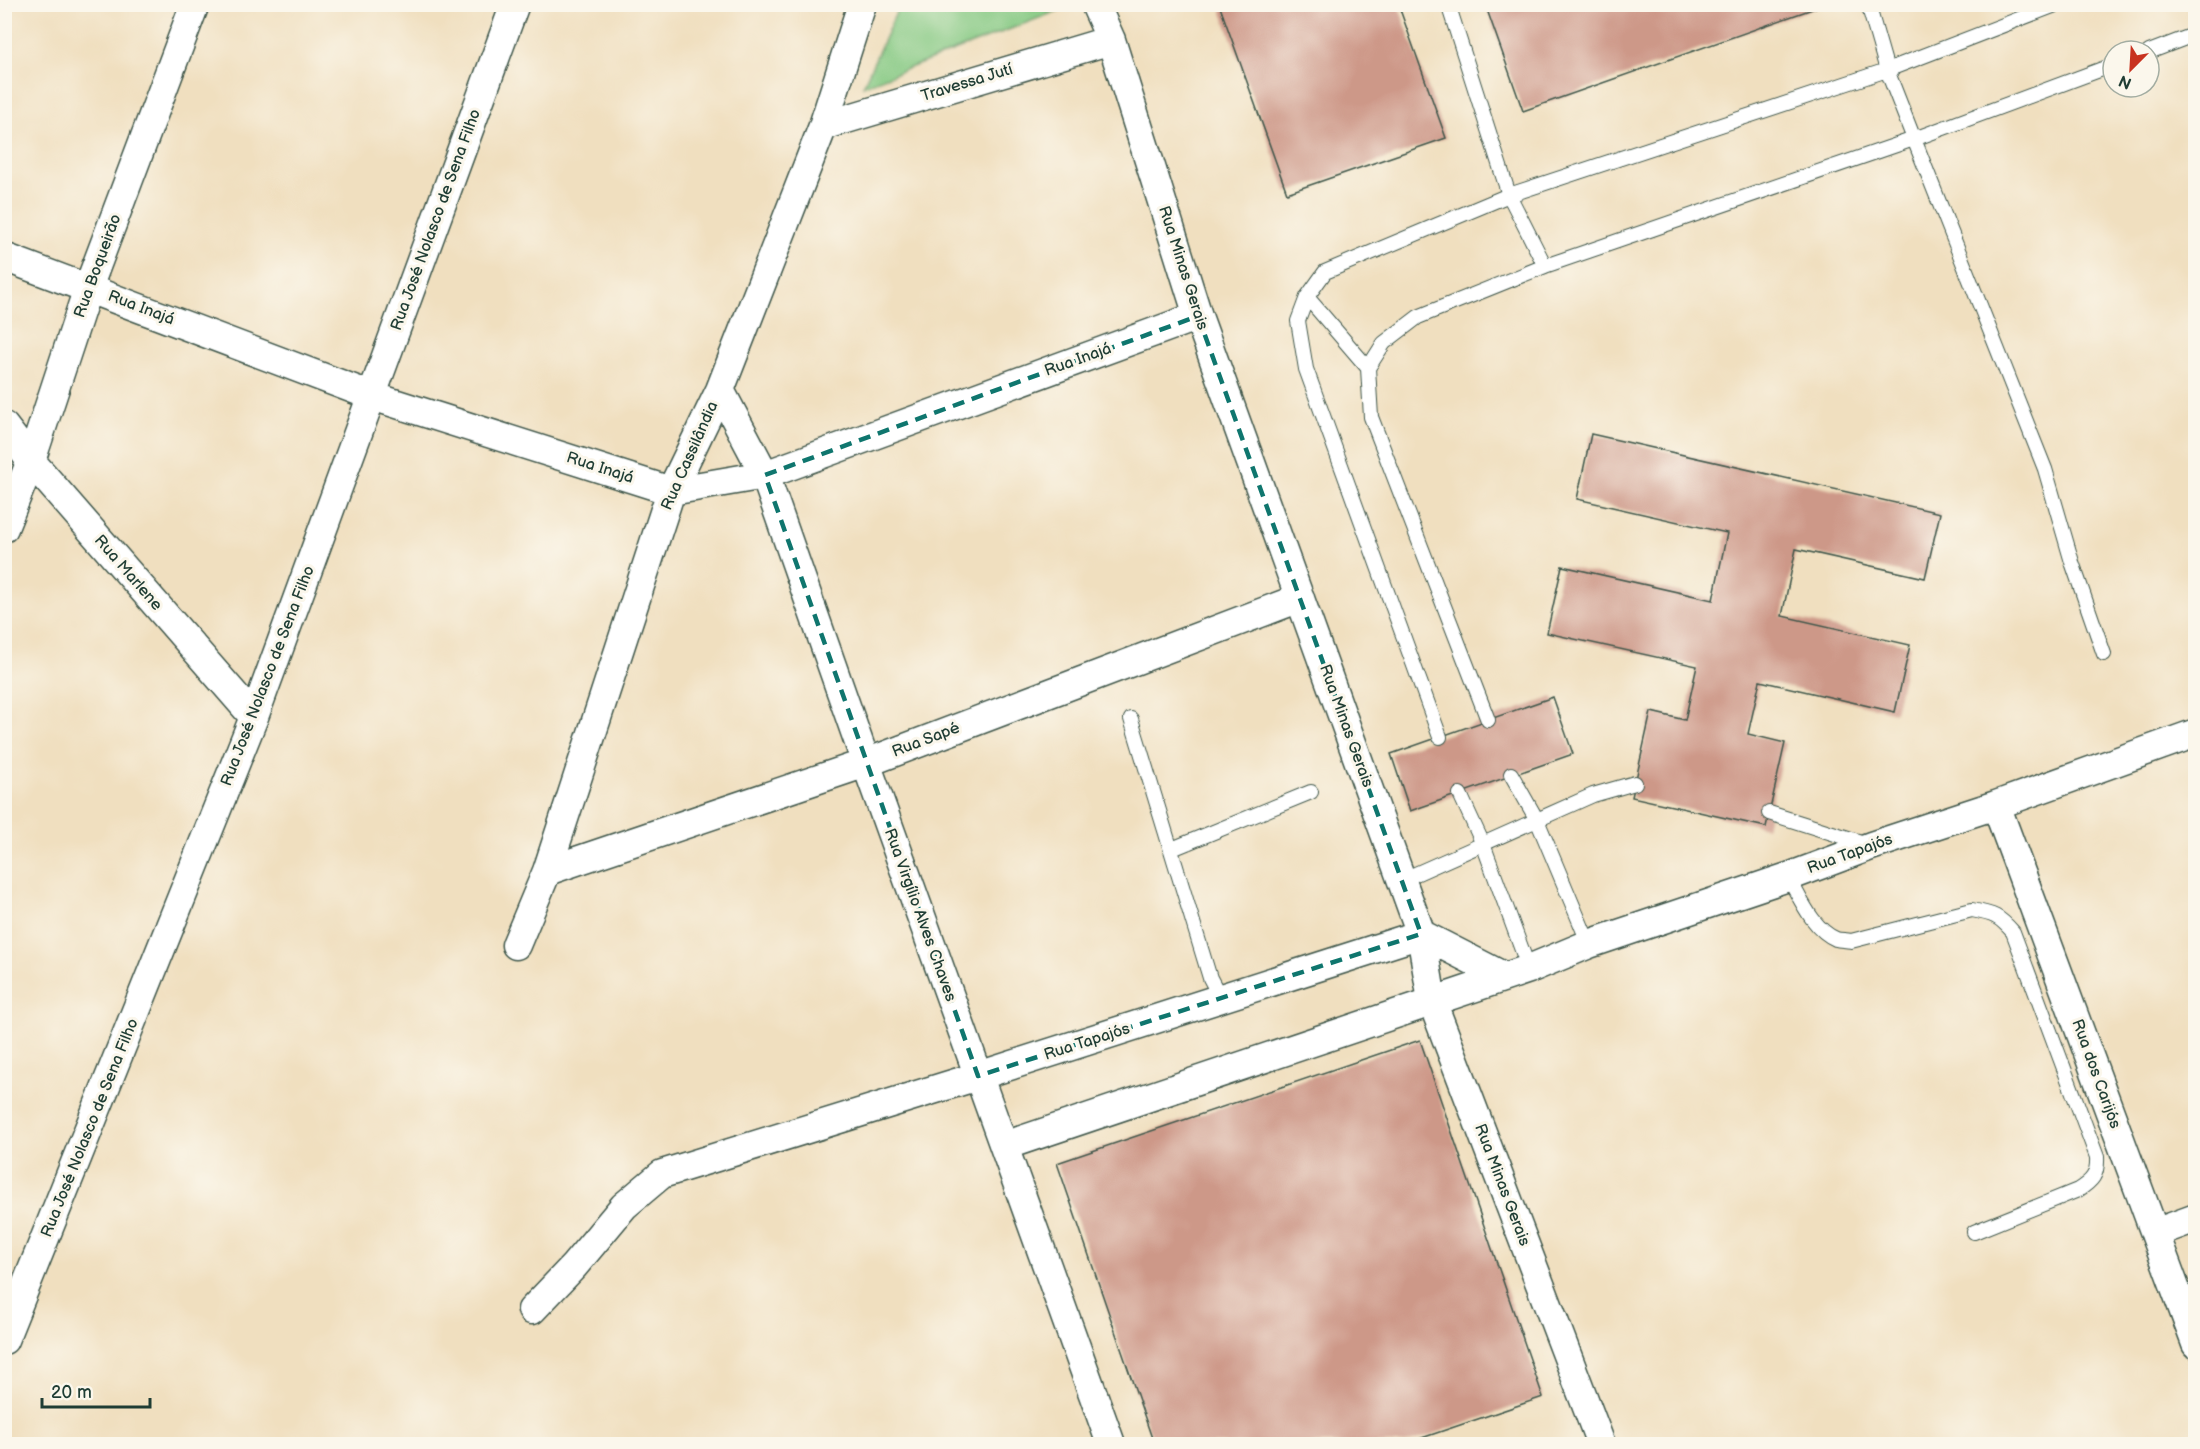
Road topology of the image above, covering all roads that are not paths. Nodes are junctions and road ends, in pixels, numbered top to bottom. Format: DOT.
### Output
graph roads {
  1 [pos="195,4"];
  2 [pos="514,4"];
  3 [pos="862,4"];
  4 [pos="1095,4"];
  5 [pos="1448,4"];
  6 [pos="1868,4"];
  7 [pos="2058,4"];
  8 [pos="2196,34"];
  9 [pos="1111,40"];
  10 [pos="2161,47"];
  11 [pos="2101,69"];
  12 [pos="1887,70"];
  13 [pos="823,126"];
  14 [pos="1914,139"];
  15 [pos="1509,195"];
  16 [pos="4,257"];
  17 [pos="1545,266"];
  18 [pos="88,288"];
  19 [pos="1306,297"];
  20 [pos="1198,316"];
  21 [pos="1368,368"];
  22 [pos="720,390"];
  23 [pos="372,396"];
  24 [pos="4,426"];
  25 [pos="31,461"];
  26 [pos="765,475"];
  27 [pos="671,491"];
  28 [pos="4,528"];
  29 [pos="1300,598"];
  30 [pos="2104,654"];
  31 [pos="254,717"];
  32 [pos="1131,719"];
  33 [pos="1488,720"];
  34 [pos="2196,733"];
  35 [pos="1440,737"];
  36 [pos="866,763"];
  37 [pos="1511,774"];
  38 [pos="1635,783"];
  39 [pos="1311,792"];
  40 [pos="1460,794"];
  41 [pos="1996,805"];
  42 [pos="1769,813"];
  43 [pos="1537,820"];
  44 [pos="1483,844"];
  45 [pos="1871,846"];
  46 [pos="1172,849"];
  47 [pos="547,871"];
  48 [pos="1788,877"];
  49 [pos="1402,880"];
  50 [pos="1421,934"];
  51 [pos="1589,944"];
  52 [pos="516,945"];
  53 [pos="1517,973"];
  54 [pos="1221,999"];
  55 [pos="1432,1002"];
  56 [pos="978,1076"];
  57 [pos="1004,1146"];
  58 [pos="2196,1218"];
  59 [pos="1974,1232"];
  60 [pos="2155,1233"];
  61 [pos="532,1310"];
  62 [pos="4,1340"];
  63 [pos="2196,1344"];
  64 [pos="1111,1444"];
  65 [pos="1601,1444"];
  1 -- 18 [label="street, Rua Boqueirão"];
  2 -- 23 [label="street, Rua José Nolasco de Sena Filho"];
  3 -- 13 [label="street, Rua Cassilândia"];
  4 -- 9 [label="street, Rua Minas Gerais"];
  5 -- 15 [label="lane"];
  6 -- 12 [label="lane"];
  7 -- 12 [label="lane"];
  8 -- 10 [label="lane"];
  9 -- 13 [label="street, Travessa Jutí"];
  9 -- 20 [label="street, Rua Minas Gerais"];
  11 -- 14 [label="lane"];
  12 -- 14 [label="lane"];
  12 -- 15 [label="lane"];
  13 -- 22 [label="street, Rua Cassilândia"];
  14 -- 17 [label="lane"];
  14 -- 30 [label="lane"];
  15 -- 17 [label="lane"];
  15 -- 19 [label="lane"];
  16 -- 18 [label="street, Rua Inajá"];
  17 -- 21 [label="lane"];
  18 -- 23 [label="street, Rua Inajá"];
  18 -- 25 [label="street, Rua Boqueirão"];
  19 -- 21 [label="lane"];
  19 -- 35 [label="lane"];
  20 -- 26 [label="street, Rua Inajá"];
  20 -- 29 [label="street, Rua Minas Gerais"];
  21 -- 33 [label="lane"];
  22 -- 26 [label="street, Rua Virgílio Alves Chaves"];
  22 -- 27 [label="street, Rua Cassilândia"];
  23 -- 27 [label="street, Rua Inajá"];
  23 -- 31 [label="street, Rua José Nolasco de Sena Filho"];
  24 -- 25 [label="street, Rua Marlene"];
  25 -- 28 [label="street, Rua Boqueirão"];
  25 -- 31 [label="street, Rua Marlene"];
  26 -- 27 [label="street, Rua Inajá"];
  26 -- 36 [label="street, Rua Virgílio Alves Chaves"];
  27 -- 47 [label="street, Rua Cassilândia"];
  29 -- 36 [label="street, Rua Sapé"];
  29 -- 49 [label="street, Rua Minas Gerais"];
  31 -- 62 [label="street, Rua José Nolasco de Sena Filho"];
  32 -- 46 [label="lane"];
  34 -- 41 [label="street, Rua Tapajós"];
  36 -- 47 [label="street, Rua Sapé"];
  36 -- 56 [label="street, Rua Virgílio Alves Chaves"];
  37 -- 43 [label="lane"];
  38 -- 43 [label="lane"];
  39 -- 46 [label="lane"];
  40 -- 44 [label="lane"];
  41 -- 45 [label="street, Rua Tapajós"];
  41 -- 60 [label="street, Rua dos Carijós"];
  42 -- 45 [label="lane"];
  43 -- 44 [label="lane"];
  43 -- 51 [label="lane"];
  44 -- 49 [label="lane"];
  44 -- 53 [label="lane"];
  45 -- 48 [label="street, Rua Tapajós"];
  46 -- 54 [label="lane"];
  47 -- 52 [label="street, Rua Cassilândia"];
  48 -- 51 [label="street, Rua Tapajós"];
  48 -- 59 [label="lane"];
  49 -- 50 [label="street, Rua Minas Gerais"];
  50 -- 53 [label="street"];
  50 -- 54 [label="street, Rua Tapajós"];
  50 -- 55 [label="street, Rua Minas Gerais"];
  51 -- 53 [label="street, Rua Tapajós"];
  53 -- 55 [label="street, Rua Tapajós"];
  54 -- 56 [label="street, Rua Tapajós"];
  55 -- 57 [label="street, Rua Tapajós"];
  55 -- 65 [label="street, Rua Minas Gerais"];
  56 -- 57 [label="street, Rua Virgílio Alves Chaves"];
  56 -- 61 [label="street, Rua Tapajós"];
  57 -- 64 [label="street, Rua Virgílio Alves Chaves"];
  58 -- 60 [label="street"];
  60 -- 63 [label="street, Rua dos Carijós"];
}
